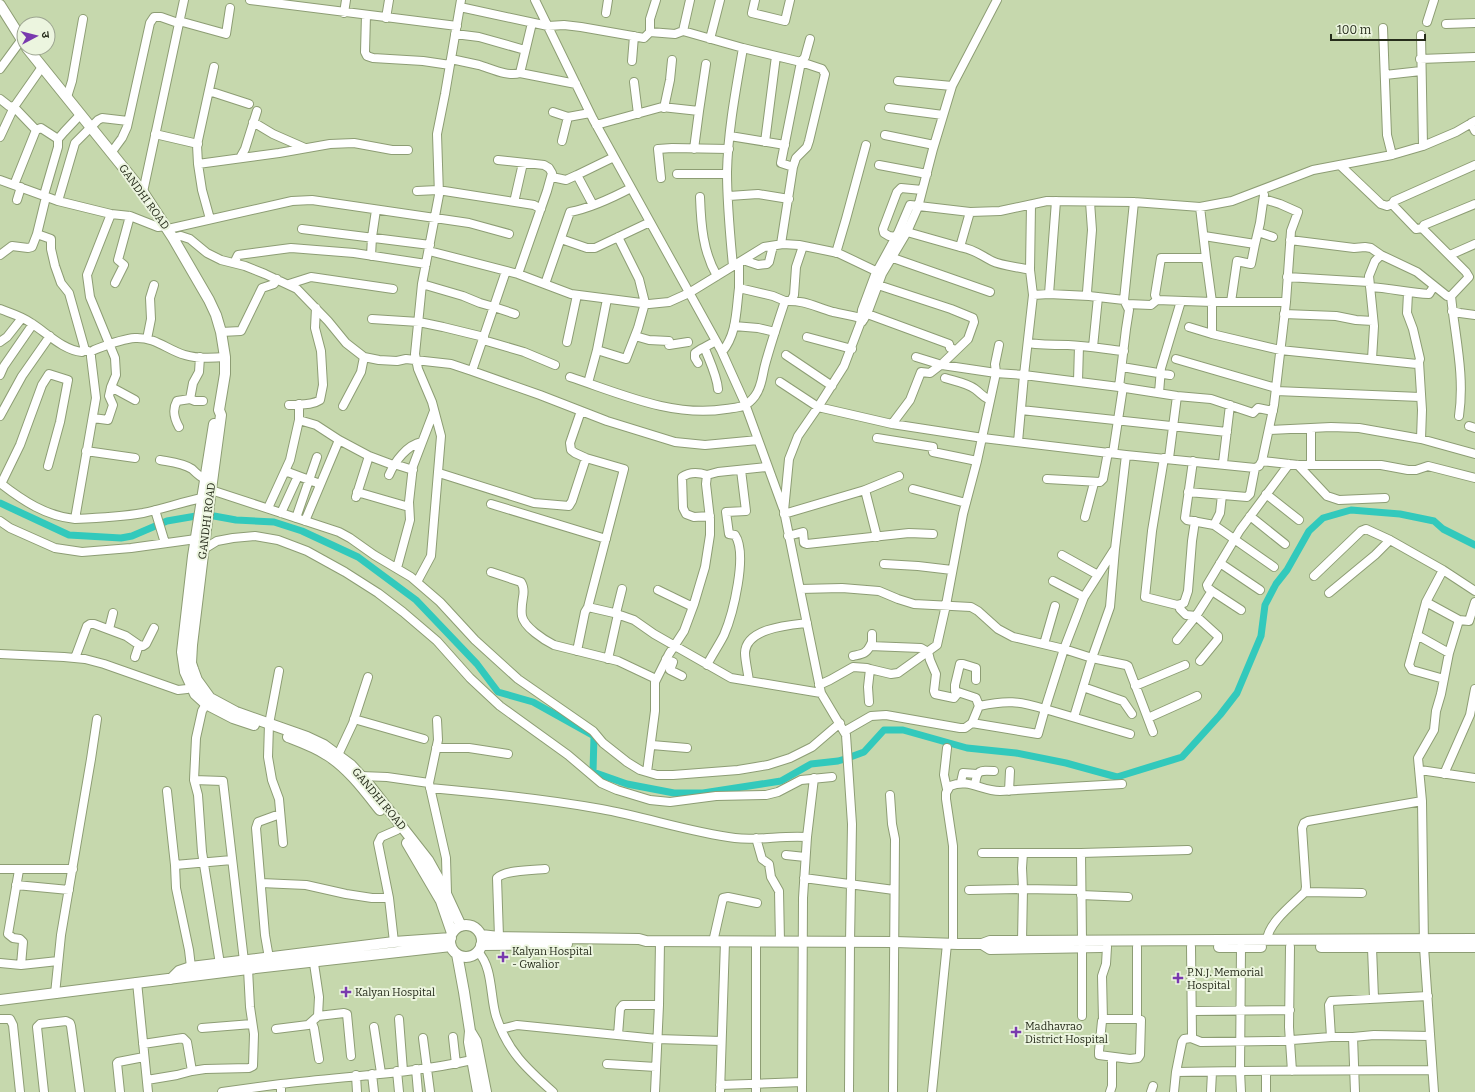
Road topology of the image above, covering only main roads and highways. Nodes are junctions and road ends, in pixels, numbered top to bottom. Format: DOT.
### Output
graph roads {
  1 [pos="2,12"];
  2 [pos="16,32"];
  3 [pos="34,56"];
  4 [pos="219,410"];
  5 [pos="205,510"];
  6 [pos="202,525"];
  7 [pos="269,727"];
  8 [pos="444,899"];
  9 [pos="461,926"];
  10 [pos="1475,939"];
  11 [pos="646,941"];
  12 [pos="453,943"];
  13 [pos="1424,943"];
  14 [pos="480,944"];
  15 [pos="982,944"];
  16 [pos="1082,944"];
  17 [pos="1227,944"];
  18 [pos="1475,947"];
  19 [pos="313,957"];
  20 [pos="246,965"];
  21 [pos="171,979"];
  22 [pos="0,1000"];
  23 [pos="470,1030"];
  24 [pos="478,1092"];
  25 [pos="486,1092"];
  1 -- 2 [label="main road, GANDHI ROAD"];
  3 -- 4 [label="main road, GANDHI ROAD"];
  4 -- 5 [label="main road, GANDHI ROAD"];
  4 -- 5 [label="main road"];
  5 -- 6 [label="main road, GANDHI ROAD"];
  6 -- 7 [label="main road, GANDHI ROAD"];
  6 -- 7 [label="main road"];
  7 -- 8 [label="main road"];
  7 -- 8 [label="main road, GANDHI ROAD"];
  8 -- 9 [label="main road, GANDHI ROAD"];
  8 -- 12 [label="main road"];
  9 -- 12 [label="main road"];
  9 -- 14 [label="main road"];
  10 -- 13 [label="main road"];
  11 -- 14 [label="main road"];
  11 -- 14 [label="main road"];
  11 -- 15 [label="main road"];
  12 -- 14 [label="main road"];
  12 -- 19 [label="main road"];
  12 -- 19 [label="main road"];
  12 -- 23 [label="main road"];
  13 -- 17 [label="main road"];
  13 -- 17 [label="main road"];
  13 -- 18 [label="main road"];
  15 -- 16 [label="main road"];
  15 -- 16 [label="main road"];
  16 -- 17 [label="main road"];
  16 -- 17 [label="main road"];
  19 -- 20 [label="main road"];
  19 -- 20 [label="main road"];
  20 -- 21 [label="main road"];
  20 -- 21 [label="main road"];
  21 -- 22 [label="main road"];
  23 -- 24 [label="main road"];
  23 -- 25 [label="main road"];
}
